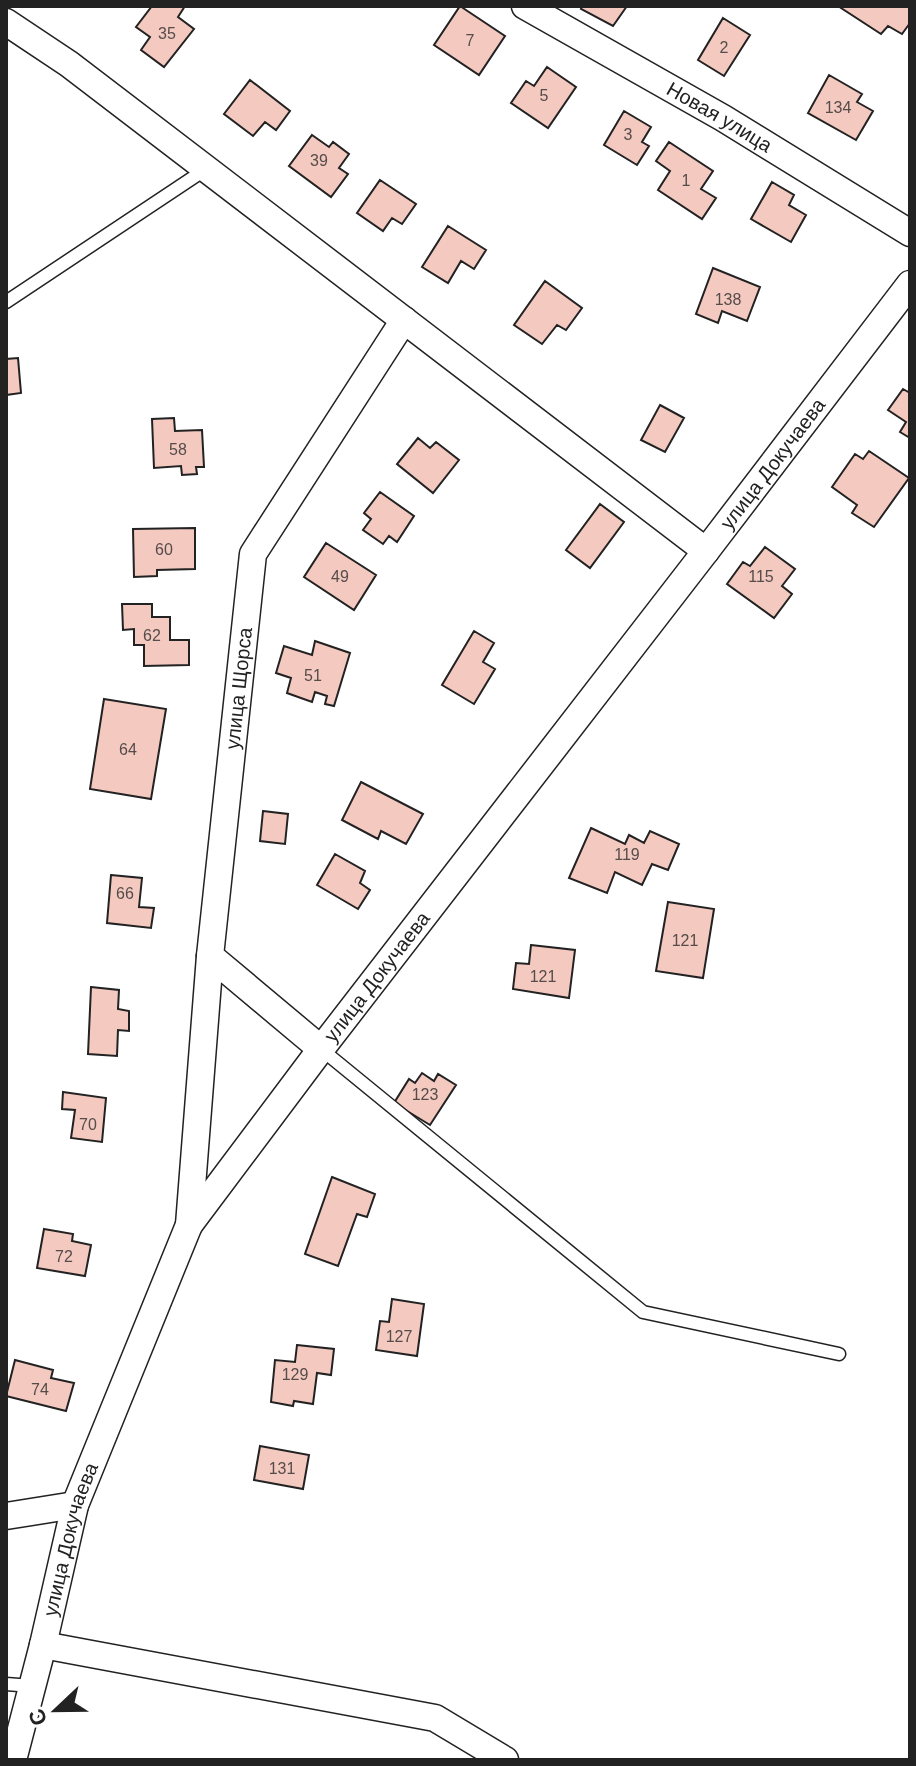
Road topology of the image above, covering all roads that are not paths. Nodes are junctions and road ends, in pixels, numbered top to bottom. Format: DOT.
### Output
graph roads {
  1 [pos="525,6"];
  2 [pos="6,22"];
  3 [pos="206,169"];
  4 [pos="910,233"];
  5 [pos="910,284"];
  6 [pos="6,302"];
  7 [pos="404,320"];
  8 [pos="706,551"];
  9 [pos="210,956"];
  10 [pos="321,1049"];
  11 [pos="189,1225"];
  12 [pos="839,1354"];
  13 [pos="75,1505"];
  14 [pos="6,1516"];
  15 [pos="43,1645"];
  16 [pos="6,1684"];
  17 [pos="32,1686"];
  18 [pos="13,1760"];
  19 [pos="505,1760"];
  1 -- 4 [label="street, Новая улица"];
  2 -- 3 [label="street"];
  3 -- 6 [label="lane"];
  3 -- 7 [label="street"];
  5 -- 8 [label="street, улица Докучаева"];
  7 -- 8 [label="street"];
  7 -- 9 [label="street, улица Щорса"];
  8 -- 10 [label="street, улица Докучаева"];
  9 -- 10 [label="street"];
  9 -- 11 [label="street, улица Щорса"];
  10 -- 11 [label="street, улица Докучаева"];
  10 -- 12 [label="lane"];
  11 -- 13 [label="street, улица Докучаева"];
  13 -- 14 [label="street"];
  13 -- 15 [label="street, улица Докучаева"];
  15 -- 17 [label="street, улица Докучаева"];
  15 -- 19 [label="street"];
  16 -- 17 [label="lane"];
  17 -- 18 [label="street, улица Докучаева"];
}
